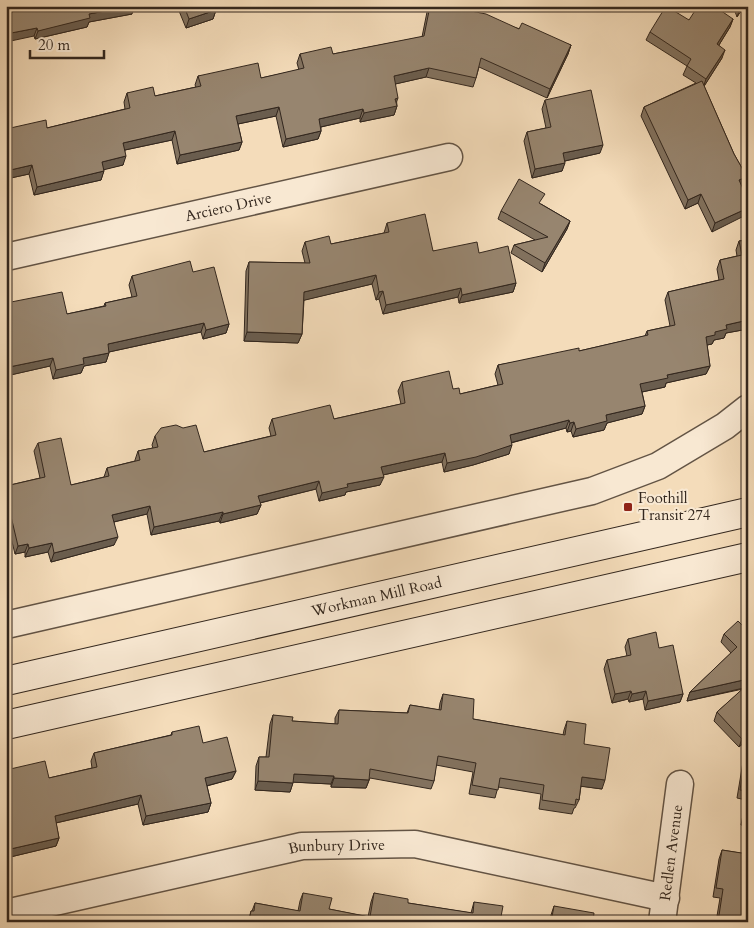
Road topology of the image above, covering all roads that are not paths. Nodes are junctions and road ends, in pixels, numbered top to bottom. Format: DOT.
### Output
graph roads {
  1 [pos="449,157"];
  2 [pos="6,257"];
  3 [pos="748,408"];
  4 [pos="748,512"];
  5 [pos="748,558"];
  6 [pos="6,625"];
  7 [pos="6,681"];
  8 [pos="6,725"];
  9 [pos="680,784"];
  10 [pos="664,910"];
  11 [pos="6,912"];
  1 -- 2 [label="street, Arciero Drive"];
  3 -- 6 [label="street"];
  4 -- 7 [label="main road, Workman Mill Road"];
  5 -- 8 [label="main road"];
  9 -- 10 [label="street, Redlen Avenue"];
  10 -- 11 [label="street, Bunbury Drive"];
}
